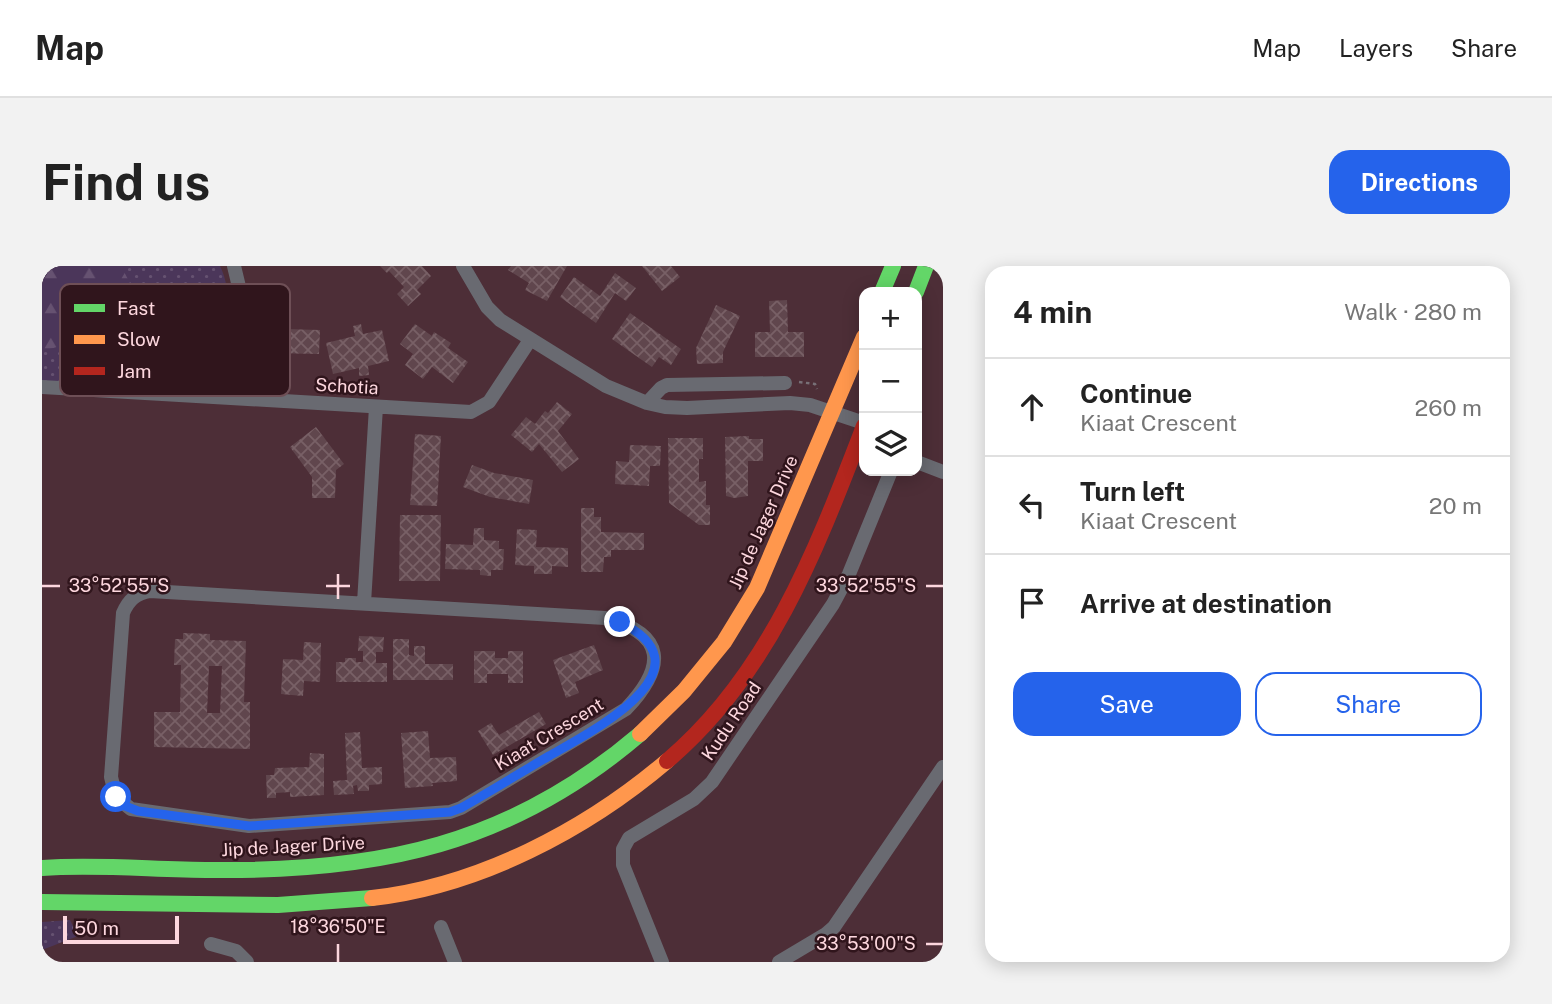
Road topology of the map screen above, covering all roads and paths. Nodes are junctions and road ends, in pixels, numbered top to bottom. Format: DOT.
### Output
graph roads {
  1 [pos="234,266"];
  2 [pos="463,266"];
  3 [pos="893,266"];
  4 [pos="926,266"];
  5 [pos="238,284"];
  6 [pos="884,287"];
  7 [pos="918,287"];
  8 [pos="530,340"];
  9 [pos="859,349"];
  10 [pos="807,382"];
  11 [pos="785,383"];
  12 [pos="42,387"];
  13 [pos="60,388"];
  14 [pos="817,388"];
  15 [pos="199,396"];
  16 [pos="234,398"];
  17 [pos="647,403"];
  18 [pos="376,407"];
  19 [pos="833,411"];
  20 [pos="859,423"];
  21 [pos="859,438"];
  22 [pos="922,464"];
  23 [pos="943,472"];
  24 [pos="889,476"];
  25 [pos="364,604"];
  26 [pos="943,767"];
  27 [pos="42,868"];
  28 [pos="42,902"];
  29 [pos="441,928"];
  30 [pos="211,944"];
  31 [pos="247,962"];
  32 [pos="455,962"];
  33 [pos="662,962"];
  34 [pos="779,962"];
  1 -- 5 [label="street"];
  2 -- 8 [label="street"];
  3 -- 6 [label="main road"];
  4 -- 7 [label="main road"];
  8 -- 17 [label="street"];
  8 -- 18 [label="street, Schotia"];
  9 -- 19 [label="main road, Jip de Jager Drive"];
  10 -- 14 [label="path"];
  11 -- 17 [label="street"];
  12 -- 13 [label="street, Schotia"];
  15 -- 16 [label="street, Schotia"];
  16 -- 18 [label="street, Schotia"];
  17 -- 19 [label="street"];
  18 -- 25 [label="street"];
  19 -- 20 [label="street"];
  19 -- 27 [label="main road, Jip de Jager Drive"];
  21 -- 28 [label="main road"];
  22 -- 23 [label="street"];
  24 -- 33 [label="street, Kudu Road"];
  25 -- 25 [label="street, Kiaat Crescent"];
  26 -- 34 [label="street"];
  29 -- 32 [label="street"];
  30 -- 31 [label="street"];
}
